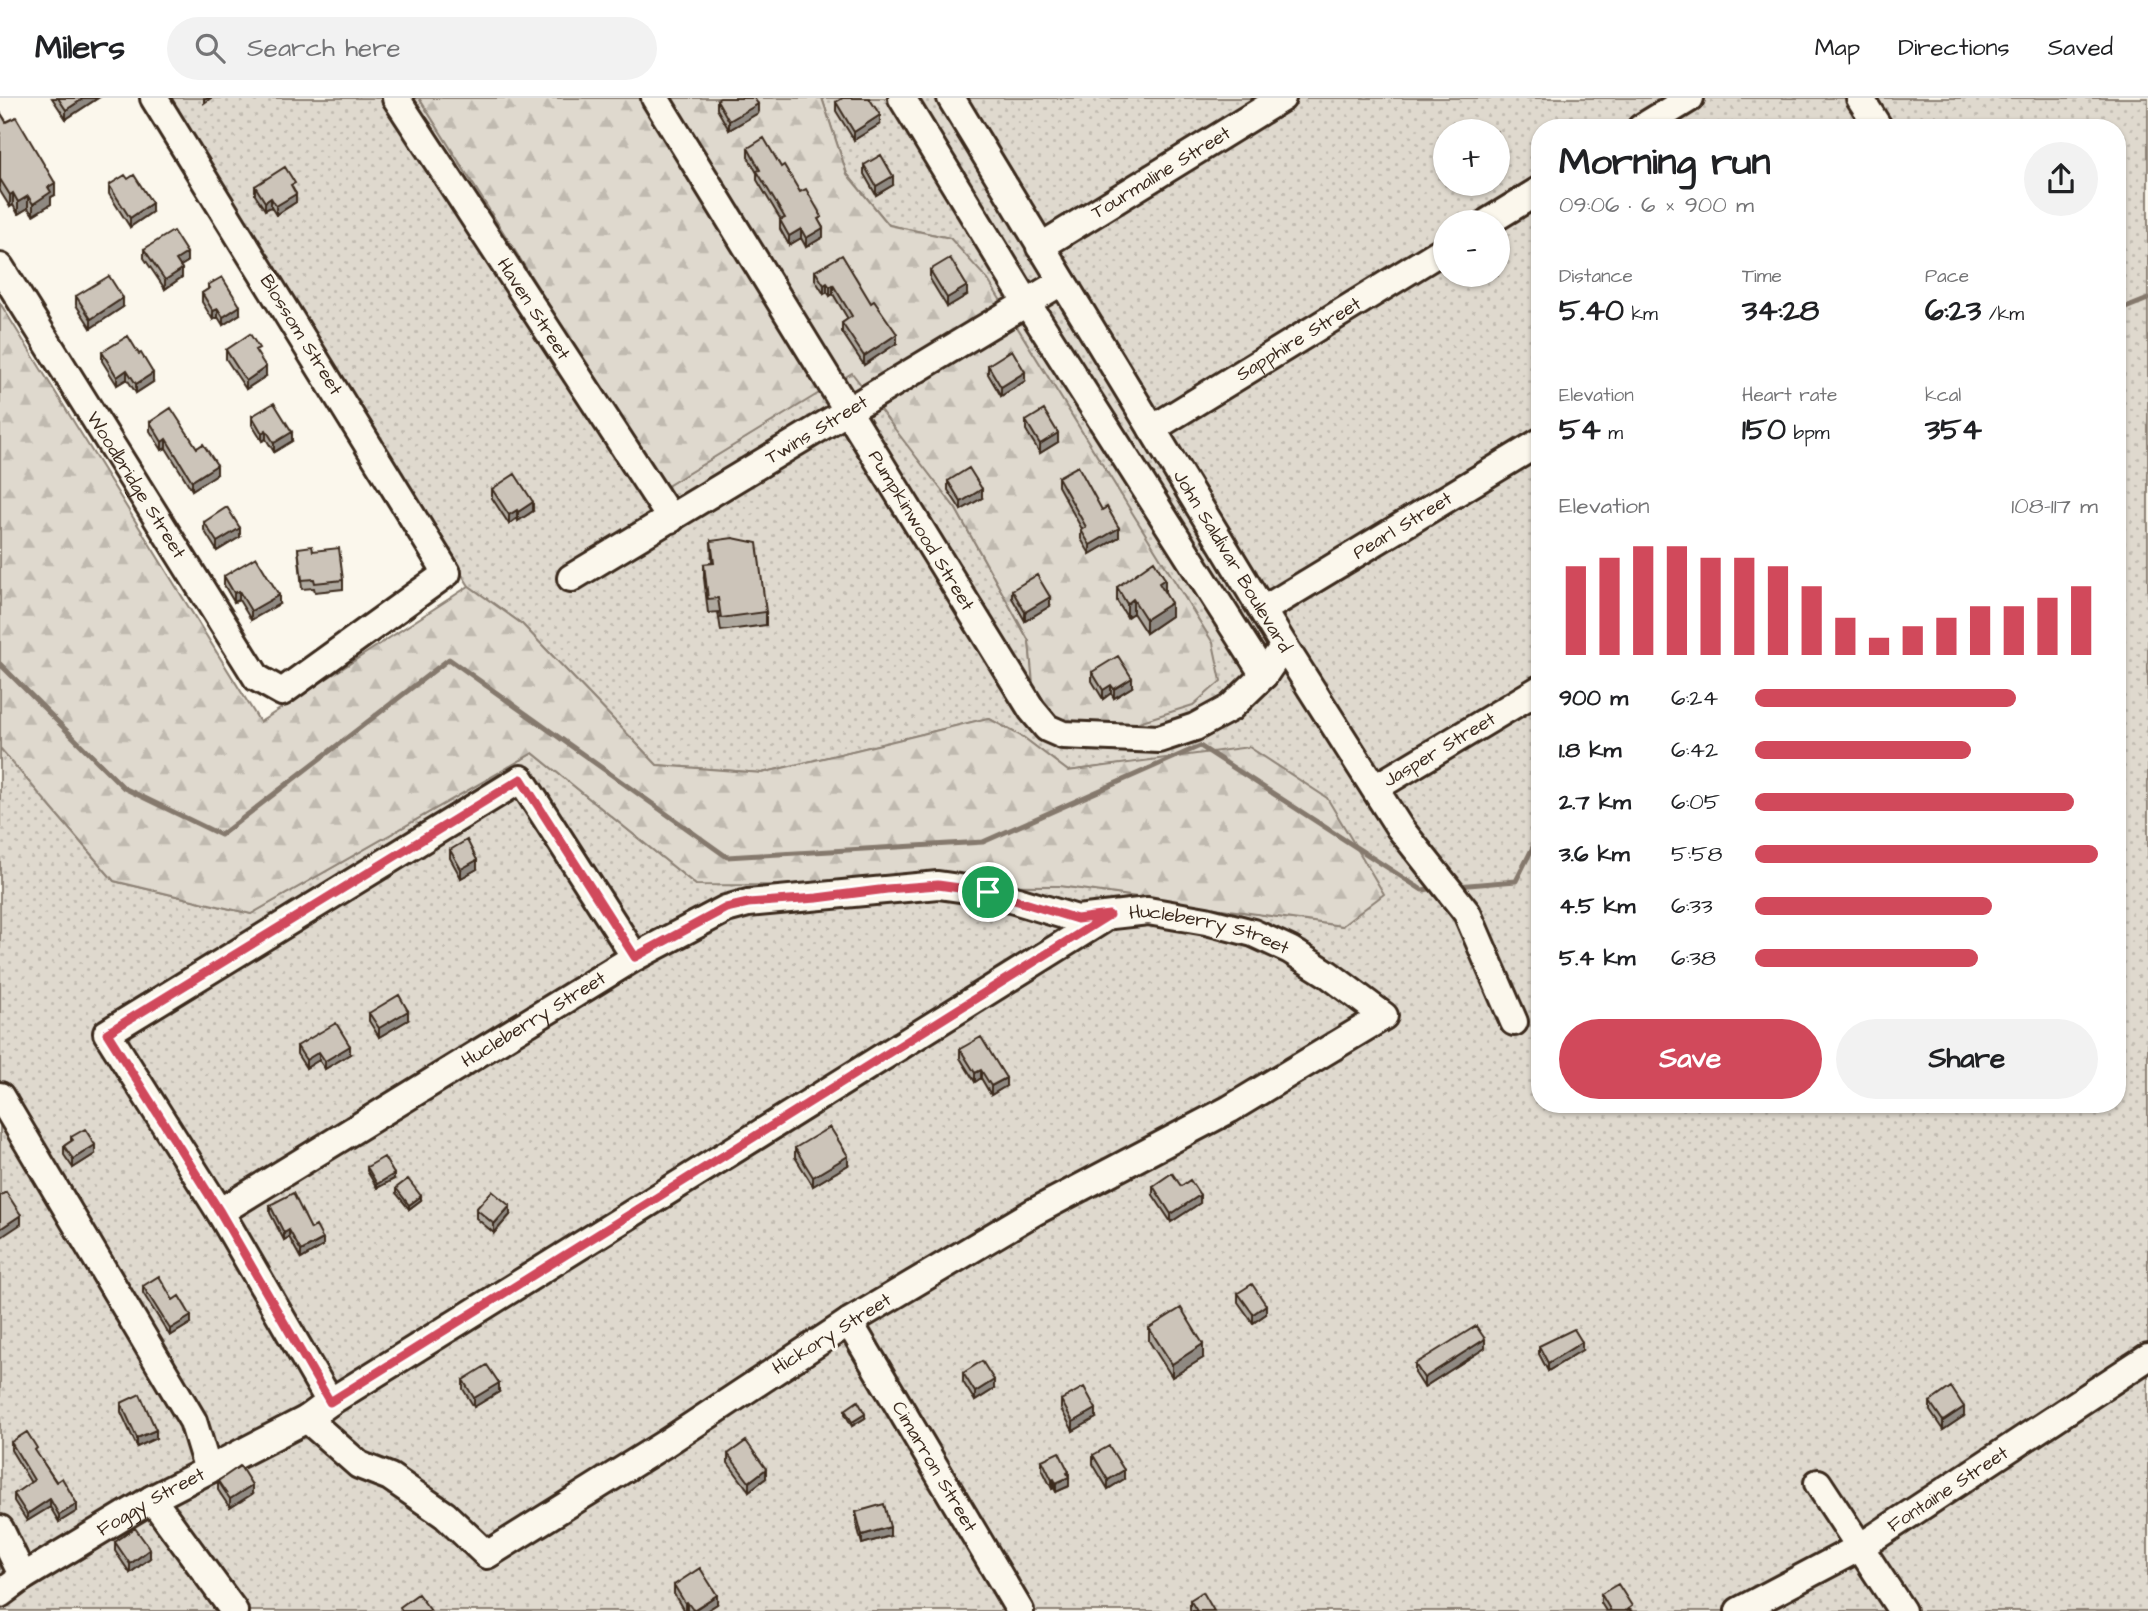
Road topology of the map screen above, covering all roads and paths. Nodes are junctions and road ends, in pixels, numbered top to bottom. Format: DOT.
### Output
graph roads {
  1 [pos="155,98"];
  2 [pos="655,98"];
  3 [pos="902,98"];
  4 [pos="951,98"];
  5 [pos="1282,98"];
  6 [pos="1690,98"];
  7 [pos="1860,98"];
  8 [pos="406,101"];
  9 [pos="1656,119"];
  10 [pos="1873,119"];
  11 [pos="1531,196"];
  12 [pos="1508,210"];
  13 [pos="1040,247"];
  14 [pos="1433,256"];
  15 [pos="0,267"];
  16 [pos="1062,282"];
  17 [pos="1027,303"];
  18 [pos="848,411"];
  19 [pos="1152,429"];
  20 [pos="1531,447"];
  21 [pos="671,519"];
  22 [pos="571,578"];
  23 [pos="1263,610"];
  24 [pos="1284,646"];
  25 [pos="1264,675"];
  26 [pos="282,692"];
  27 [pos="1531,694"];
  28 [pos="1375,788"];
  29 [pos="1109,915"];
  30 [pos="635,957"];
  31 [pos="1384,1016"];
  32 [pos="1514,1022"];
  33 [pos="0,1096"];
  34 [pos="220,1212"];
  35 [pos="849,1322"];
  36 [pos="2148,1357"];
  37 [pos="330,1402"];
  38 [pos="307,1419"];
  39 [pos="208,1470"];
  40 [pos="1818,1483"];
  41 [pos="152,1499"];
  42 [pos="0,1529"];
  43 [pos="1860,1547"];
  44 [pos="23,1577"];
  45 [pos="0,1594"];
  46 [pos="234,1611"];
  47 [pos="1020,1611"];
  48 [pos="1739,1611"];
  49 [pos="1902,1611"];
  1 -- 26 [label="street, Blossom Street"];
  2 -- 18 [label="street, Pumpkinwood Street"];
  3 -- 17 [label="street, John Saldivar Boulevard"];
  4 -- 13 [label="street, John Saldivar Boulevard"];
  5 -- 13 [label="street, Tourmaline Street"];
  6 -- 9 [label="street"];
  7 -- 10 [label="street"];
  8 -- 21 [label="street, Haven Street"];
  11 -- 12 [label="street"];
  13 -- 16 [label="street, John Saldivar Boulevard"];
  14 -- 19 [label="street, Sapphire Street"];
  15 -- 26 [label="street, Woodbridge Street"];
  16 -- 17 [label="street, Twins Street"];
  16 -- 19 [label="street, John Saldivar Boulevard"];
  17 -- 18 [label="street, Twins Street"];
  17 -- 25 [label="street, John Saldivar Boulevard"];
  18 -- 21 [label="street, Twins Street"];
  18 -- 25 [label="street, Pumpkinwood Street"];
  19 -- 23 [label="street, John Saldivar Boulevard"];
  20 -- 23 [label="street, Pearl Street"];
  21 -- 22 [label="street, Twins Street"];
  23 -- 24 [label="street, John Saldivar Boulevard"];
  24 -- 25 [label="street, Pumpkinwood Street"];
  24 -- 28 [label="street, John Saldivar Boulevard"];
  27 -- 28 [label="street, Jasper Street"];
  28 -- 32 [label="street, John Saldivar Boulevard"];
  29 -- 30 [label="street, Hucleberry Street"];
  29 -- 31 [label="street, Hucleberry Street"];
  29 -- 37 [label="street, Foggy Street"];
  30 -- 34 [label="street, Hucleberry Street"];
  30 -- 34 [label="street"];
  31 -- 35 [label="street, Hickory Street"];
  33 -- 39 [label="street"];
  34 -- 37 [label="street"];
  35 -- 38 [label="street, Hickory Street"];
  35 -- 47 [label="street, Cimarron Street"];
  36 -- 43 [label="street, Fontaine Street"];
  37 -- 38 [label="street, Foggy Street"];
  38 -- 39 [label="street, Foggy Street"];
  39 -- 41 [label="street, Foggy Street"];
  40 -- 43 [label="street"];
  41 -- 44 [label="street, Foggy Street"];
  41 -- 46 [label="street"];
  42 -- 44 [label="street"];
  43 -- 48 [label="street, Fontaine Street"];
  43 -- 49 [label="street"];
  44 -- 45 [label="street, Foggy Street"];
}
